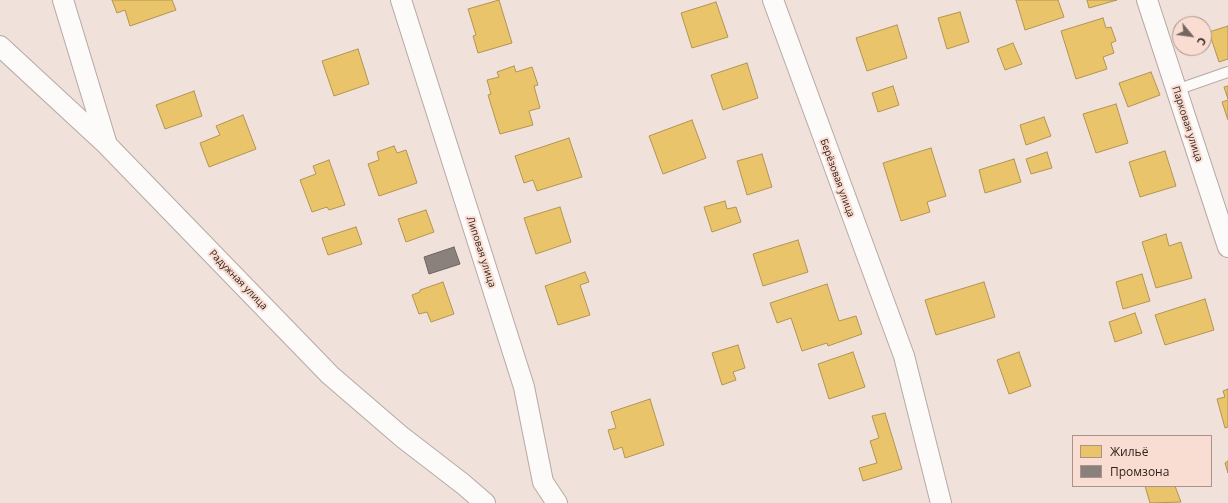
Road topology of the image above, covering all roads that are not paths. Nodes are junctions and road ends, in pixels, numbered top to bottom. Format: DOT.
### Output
graph roads {
  1 [pos="63,0"];
  2 [pos="401,0"];
  3 [pos="773,0"];
  4 [pos="1152,1"];
  5 [pos="0,46"];
  6 [pos="1228,72"];
  7 [pos="1176,90"];
  8 [pos="107,145"];
  9 [pos="1228,247"];
  10 [pos="485,503"];
  11 [pos="557,503"];
  12 [pos="941,503"];
  1 -- 8 [label="street"];
  2 -- 11 [label="street, Липовая улица"];
  3 -- 12 [label="street, Берёзовая улица"];
  4 -- 7 [label="street, Парковая улица"];
  5 -- 8 [label="street, Радужная улица"];
  6 -- 7 [label="lane"];
  7 -- 9 [label="street, Парковая улица"];
  8 -- 10 [label="street, Радужная улица"];
}
